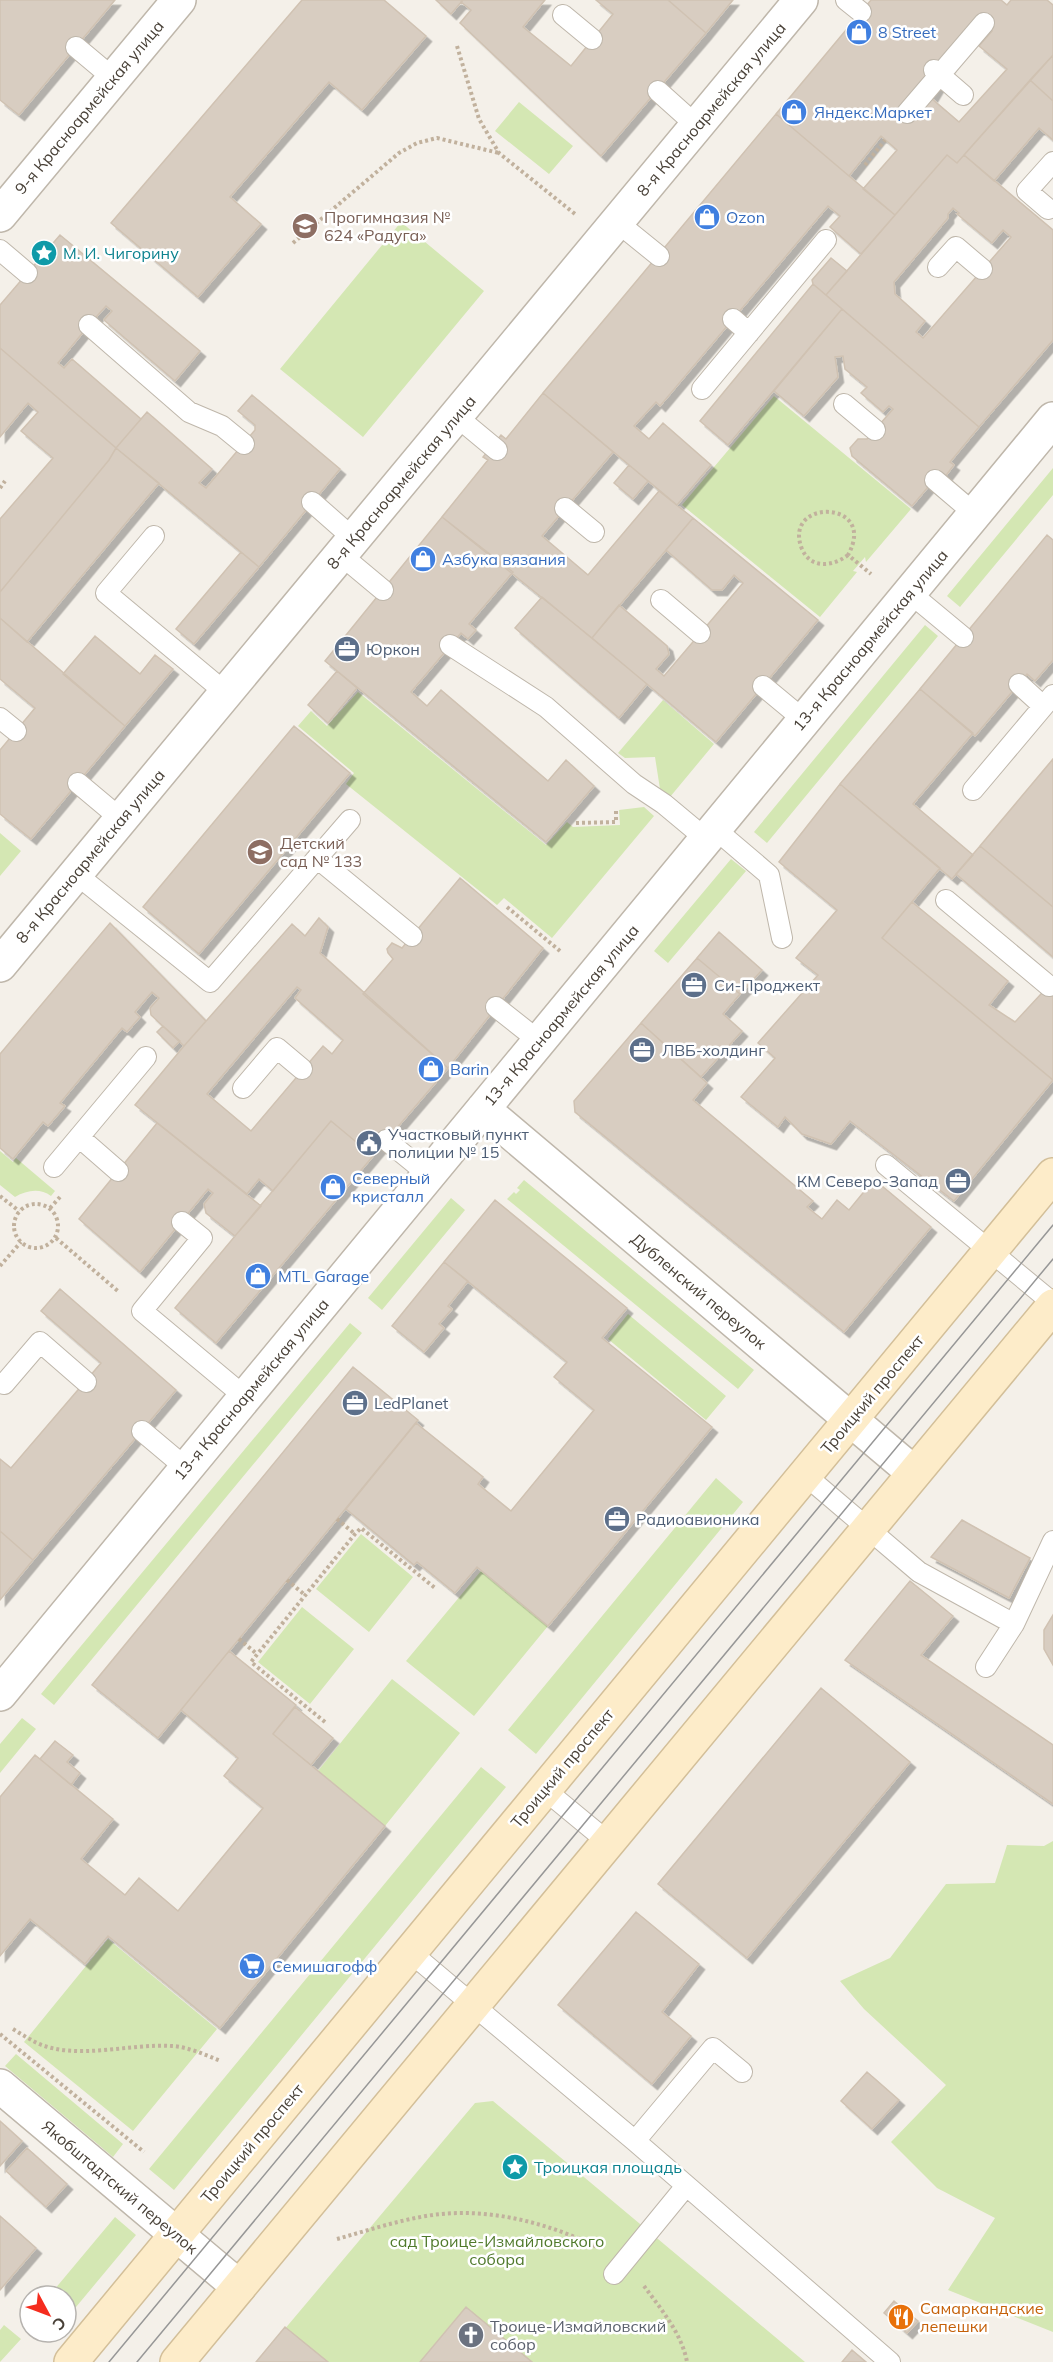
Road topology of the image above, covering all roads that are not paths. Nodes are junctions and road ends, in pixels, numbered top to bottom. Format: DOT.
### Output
graph roads {
  1 [pos="178,0"];
  2 [pos="801,0"];
  3 [pos="563,15"];
  4 [pos="984,23"];
  5 [pos="592,39"];
  6 [pos="76,47"];
  7 [pos="937,73"];
  8 [pos="113,78"];
  9 [pos="658,91"];
  10 [pos="963,95"];
  11 [pos="907,113"];
  12 [pos="697,126"];
  13 [pos="1053,162"];
  14 [pos="1048,209"];
  15 [pos="0,214"];
  16 [pos="610,230"];
  17 [pos="826,240"];
  18 [pos="0,249"];
  19 [pos="658,256"];
  20 [pos="939,267"];
  21 [pos="982,269"];
  22 [pos="27,273"];
  23 [pos="733,319"];
  24 [pos="89,326"];
  25 [pos="749,333"];
  26 [pos="702,389"];
  27 [pos="844,404"];
  28 [pos="456,416"];
  29 [pos="874,430"];
  30 [pos="1048,434"];
  31 [pos="244,444"];
  32 [pos="497,450"];
  33 [pos="934,480"];
  34 [pos="312,502"];
  35 [pos="565,508"];
  36 [pos="975,514"];
  37 [pos="594,532"];
  38 [pos="154,536"];
  39 [pos="347,547"];
  40 [pos="383,590"];
  41 [pos="910,592"];
  42 [pos="661,600"];
  43 [pos="700,633"];
  44 [pos="963,637"];
  45 [pos="450,645"];
  46 [pos="1018,684"];
  47 [pos="763,686"];
  48 [pos="226,693"];
  49 [pos="1048,701"];
  50 [pos="0,718"];
  51 [pos="804,720"];
  52 [pos="16,731"];
  53 [pos="78,783"];
  54 [pos="973,790"];
  55 [pos="121,819"];
  56 [pos="350,820"];
  57 [pos="711,834"];
  58 [pos="317,858"];
  59 [pos="76,874"];
  60 [pos="946,900"];
  61 [pos="412,936"];
  62 [pos="782,938"];
  63 [pos="0,965"];
  64 [pos="1049,986"];
  65 [pos="496,1007"];
  66 [pos="539,1041"];
  67 [pos="146,1057"];
  68 [pos="302,1069"];
  69 [pos="243,1088"];
  70 [pos="483,1109"];
  71 [pos="79,1137"];
  72 [pos="387,1140"];
  73 [pos="886,1165"];
  74 [pos="54,1167"];
  75 [pos="118,1171"];
  76 [pos="429,1175"];
  77 [pos="1053,1175"];
  78 [pos="182,1222"];
  79 [pos="986,1256"];
  80 [pos="1051,1311"];
  81 [pos="86,1382"];
  82 [pos="4,1384"];
  83 [pos="245,1397"];
  84 [pos="851,1420"];
  85 [pos="142,1431"];
  86 [pos="186,1468"];
  87 [pos="914,1473"];
  88 [pos="804,1475"];
  89 [pos="868,1529"];
  90 [pos="1053,1541"];
  91 [pos="1014,1624"];
  92 [pos="986,1668"];
  93 [pos="0,1694"];
  94 [pos="545,1790"];
  95 [pos="608,1842"];
  96 [pos="410,1952"];
  97 [pos="473,2005"];
  98 [pos="742,2072"];
  99 [pos="0,2086"];
  100 [pos="635,2141"];
  101 [pos="686,2186"];
  102 [pos="177,2234"];
  103 [pos="614,2274"];
  104 [pos="239,2287"];
  105 [pos="71,2362"];
  106 [pos="177,2362"];
  107 [pos="890,2362"];
  1 -- 8 [label="street, 9-я Красноармейская улица"];
  2 -- 12 [label="street, 8-я Красноармейская улица"];
  3 -- 5 [label="lane"];
  4 -- 7 [label="lane"];
  6 -- 8 [label="lane"];
  7 -- 10 [label="lane"];
  7 -- 11 [label="lane"];
  8 -- 15 [label="street, 9-я Красноармейская улица"];
  9 -- 12 [label="lane"];
  12 -- 16 [label="street, 8-я Красноармейская улица"];
  13 -- 14 [label="lane"];
  16 -- 19 [label="lane"];
  16 -- 28 [label="street, 8-я Красноармейская улица"];
  17 -- 25 [label="lane"];
  18 -- 22 [label="lane"];
  20 -- 21 [label="lane"];
  23 -- 25 [label="lane"];
  24 -- 31 [label="lane"];
  25 -- 26 [label="lane"];
  27 -- 29 [label="lane"];
  28 -- 32 [label="lane"];
  28 -- 39 [label="street, 8-я Красноармейская улица"];
  30 -- 36 [label="street, 13-я Красноармейская улица"];
  33 -- 36 [label="lane"];
  34 -- 39 [label="lane"];
  35 -- 37 [label="lane"];
  36 -- 41 [label="street, 13-я Красноармейская улица"];
  38 -- 48 [label="lane"];
  39 -- 40 [label="lane"];
  39 -- 48 [label="street, 8-я Красноармейская улица"];
  41 -- 44 [label="lane"];
  41 -- 51 [label="street, 13-я Красноармейская улица"];
  42 -- 43 [label="lane"];
  45 -- 57 [label="lane"];
  46 -- 49 [label="lane"];
  47 -- 51 [label="lane"];
  48 -- 55 [label="street, 8-я Красноармейская улица"];
  49 -- 54 [label="lane"];
  50 -- 52 [label="lane"];
  51 -- 57 [label="street, 13-я Красноармейская улица"];
  53 -- 55 [label="lane"];
  55 -- 59 [label="street, 8-я Красноармейская улица"];
  56 -- 58 [label="lane"];
  57 -- 62 [label="lane"];
  57 -- 66 [label="street, 13-я Красноармейская улица"];
  58 -- 59 [label="lane"];
  58 -- 61 [label="lane"];
  59 -- 63 [label="street, 8-я Красноармейская улица"];
  60 -- 64 [label="lane"];
  65 -- 66 [label="lane"];
  66 -- 70 [label="street, 13-я Красноармейская улица"];
  67 -- 71 [label="lane"];
  68 -- 69 [label="lane"];
  70 -- 76 [label="street, 13-я Красноармейская улица"];
  70 -- 84 [label="street, Дубленский переулок"];
  71 -- 74 [label="lane"];
  71 -- 75 [label="lane"];
  72 -- 76 [label="lane"];
  73 -- 79 [label="lane"];
  76 -- 83 [label="street, 13-я Красноармейская улица"];
  77 -- 79 [label="main road, Троицкий проспект"];
  78 -- 83 [label="lane"];
  79 -- 80 [label="lane"];
  79 -- 84 [label="main road, Троицкий проспект"];
  80 -- 87 [label="main road"];
  81 -- 82 [label="lane"];
  83 -- 86 [label="street, 13-я Красноармейская улица"];
  84 -- 87 [label="street, Дубленский переулок"];
  84 -- 88 [label="main road, Троицкий проспект"];
  85 -- 86 [label="lane"];
  86 -- 93 [label="street, 13-я Красноармейская улица"];
  87 -- 89 [label="main road"];
  88 -- 89 [label="lane"];
  88 -- 94 [label="main road, Троицкий проспект"];
  89 -- 91 [label="lane"];
  89 -- 95 [label="main road"];
  90 -- 91 [label="lane"];
  91 -- 92 [label="lane"];
  94 -- 95 [label="lane"];
  94 -- 96 [label="main road, Троицкий проспект"];
  95 -- 97 [label="main road"];
  96 -- 97 [label="lane"];
  96 -- 102 [label="main road, Троицкий проспект"];
  97 -- 100 [label="lane"];
  97 -- 104 [label="main road"];
  98 -- 100 [label="lane"];
  99 -- 102 [label="street, Якобштадтский переулок"];
  100 -- 101 [label="lane"];
  101 -- 103 [label="lane"];
  101 -- 107 [label="lane"];
  102 -- 104 [label="street, Якобштадтский переулок"];
  102 -- 105 [label="main road, Троицкий проспект"];
  104 -- 106 [label="main road"];
}
